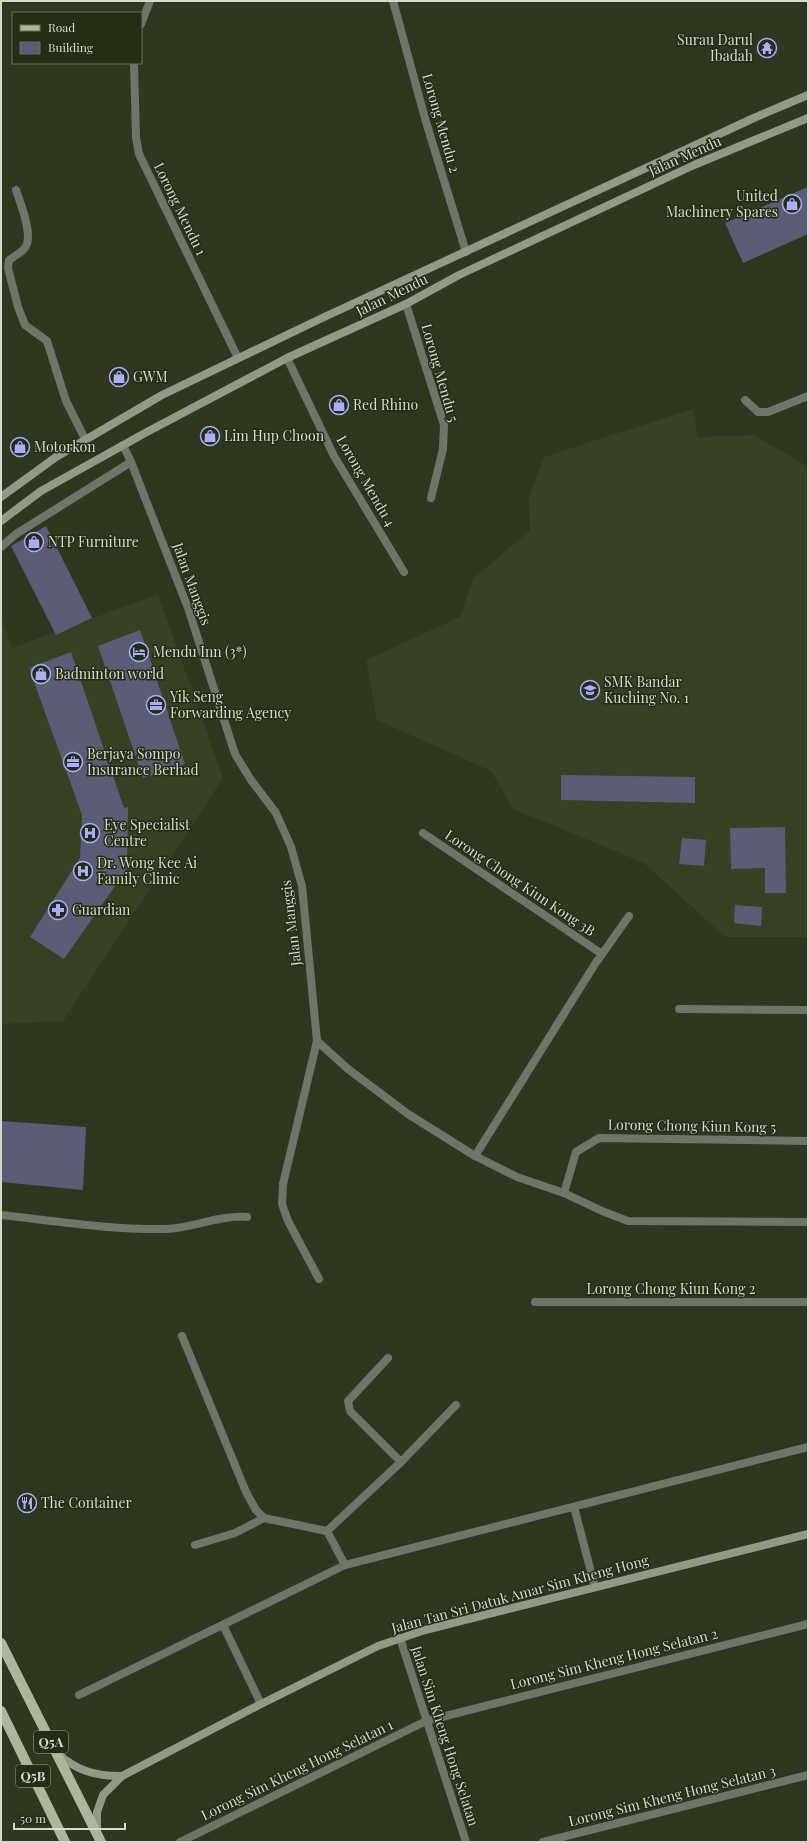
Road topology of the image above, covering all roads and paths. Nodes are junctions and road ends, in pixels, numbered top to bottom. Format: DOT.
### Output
graph roads {
  1 [pos="150,1"];
  2 [pos="393,1"];
  3 [pos="142,21"];
  4 [pos="134,64"];
  5 [pos="808,95"];
  6 [pos="808,118"];
  7 [pos="16,190"];
  8 [pos="466,252"];
  9 [pos="406,304"];
  10 [pos="238,358"];
  11 [pos="287,358"];
  12 [pos="808,396"];
  13 [pos="745,400"];
  14 [pos="85,439"];
  15 [pos="123,445"];
  16 [pos="131,462"];
  17 [pos="1,497"];
  18 [pos="431,498"];
  19 [pos="1,521"];
  20 [pos="1,547"];
  21 [pos="404,572"];
  22 [pos="423,833"];
  23 [pos="629,916"];
  24 [pos="602,954"];
  25 [pos="679,1009"];
  26 [pos="808,1010"];
  27 [pos="317,1041"];
  28 [pos="808,1141"];
  29 [pos="475,1156"];
  30 [pos="564,1194"];
  31 [pos="1,1215"];
  32 [pos="248,1217"];
  33 [pos="808,1222"];
  34 [pos="318,1279"];
  35 [pos="535,1302"];
  36 [pos="808,1302"];
  37 [pos="182,1336"];
  38 [pos="388,1358"];
  39 [pos="456,1405"];
  40 [pos="808,1447"];
  41 [pos="401,1462"];
  42 [pos="574,1507"];
  43 [pos="264,1518"];
  44 [pos="327,1531"];
  45 [pos="808,1534"];
  46 [pos="195,1545"];
  47 [pos="345,1564"];
  48 [pos="595,1587"];
  49 [pos="808,1624"];
  50 [pos="224,1625"];
  51 [pos="400,1638"];
  52 [pos="1,1643"];
  53 [pos="79,1695"];
  54 [pos="261,1704"];
  55 [pos="1,1711"];
  56 [pos="426,1721"];
  57 [pos="56,1752"];
  58 [pos="808,1775"];
  59 [pos="122,1776"];
  60 [pos="99,1838"];
  61 [pos="65,1842"];
  62 [pos="180,1842"];
  63 [pos="466,1842"];
  64 [pos="543,1842"];
  1 -- 3 [label="street"];
  2 -- 8 [label="street, Lorong Mendu 2"];
  4 -- 10 [label="street, Lorong Mendu 1"];
  5 -- 8 [label="main road, Jalan Mendu"];
  6 -- 9 [label="main road, Jalan Mendu"];
  7 -- 14 [label="street"];
  8 -- 10 [label="main road, Jalan Mendu"];
  9 -- 11 [label="main road, Jalan Mendu"];
  9 -- 18 [label="street, Lorong Mendu 5"];
  10 -- 14 [label="main road, Jalan Mendu"];
  11 -- 15 [label="main road, Jalan Mendu"];
  11 -- 21 [label="street, Lorong Mendu 4"];
  12 -- 13 [label="street"];
  14 -- 17 [label="main road, Jalan Mendu"];
  15 -- 16 [label="street, Jalan Manggis"];
  15 -- 19 [label="main road, Jalan Mendu"];
  16 -- 20 [label="street"];
  16 -- 27 [label="street, Jalan Manggis"];
  22 -- 24 [label="street, Lorong Chong Kiun Kong 3B"];
  23 -- 24 [label="street"];
  24 -- 29 [label="street"];
  25 -- 26 [label="street"];
  27 -- 29 [label="street"];
  27 -- 34 [label="street, Jalan Manggis"];
  28 -- 30 [label="street, Lorong Chong Kiun Kong 5"];
  29 -- 30 [label="street"];
  30 -- 33 [label="street"];
  31 -- 32 [label="street"];
  35 -- 36 [label="street, Lorong Chong Kiun Kong 2"];
  37 -- 43 [label="street"];
  38 -- 41 [label="street"];
  39 -- 41 [label="street"];
  40 -- 42 [label="street"];
  41 -- 44 [label="street"];
  42 -- 47 [label="street"];
  42 -- 48 [label="street"];
  43 -- 44 [label="street"];
  43 -- 46 [label="street"];
  44 -- 47 [label="street"];
  45 -- 48 [label="main road, Jalan Tan Sri Datuk Amar Sim Kheng Hong"];
  47 -- 50 [label="street"];
  48 -- 51 [label="main road, Jalan Tan Sri Datuk Amar Sim Kheng Hong"];
  49 -- 56 [label="street, Lorong Sim Kheng Hong Selatan 2"];
  50 -- 53 [label="street"];
  50 -- 54 [label="street"];
  51 -- 54 [label="main road, Jalan Tan Sri Datuk Amar Sim Kheng Hong"];
  51 -- 56 [label="street, Jalan Sim Kheng Hong Selatan"];
  52 -- 57 [label="main road, Q5A"];
  54 -- 59 [label="main road, Jalan Tan Sri Datuk Amar Sim Kheng Hong"];
  55 -- 61 [label="main road, Q5B"];
  56 -- 62 [label="street, Lorong Sim Kheng Hong Selatan 1"];
  56 -- 63 [label="street, Jalan Sim Kheng Hong Selatan"];
  57 -- 59 [label="main road, Jalan Tan Sri Datuk Amar Sim Kheng Hong"];
  57 -- 60 [label="main road, Q5A"];
  58 -- 64 [label="street, Lorong Sim Kheng Hong Selatan 3"];
  59 -- 60 [label="main road, Jalan Tan Sri Datuk Amar Sim Kheng Hong"];
}
